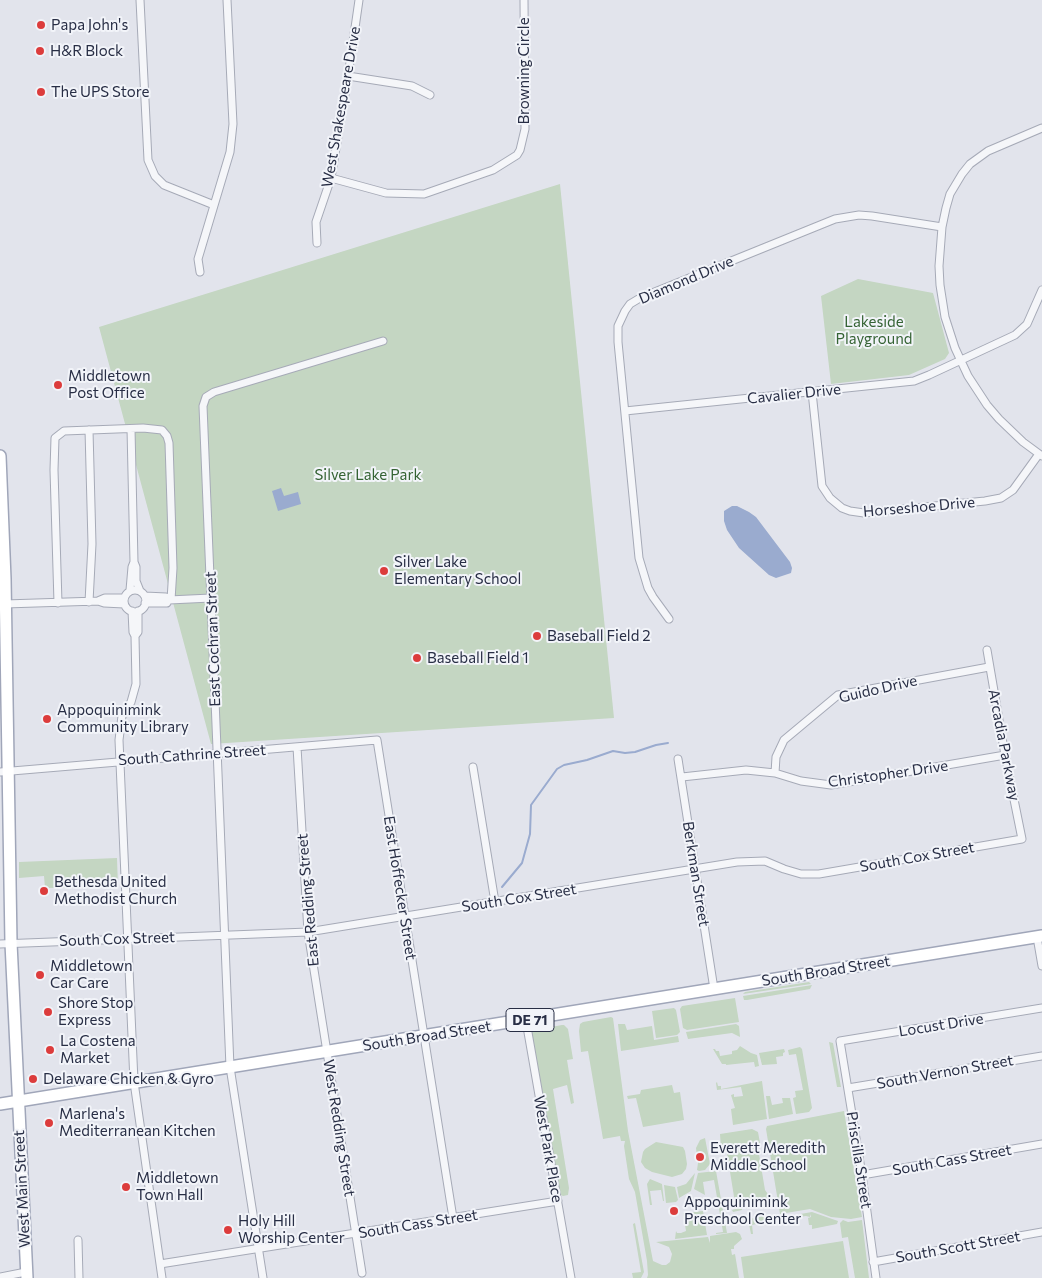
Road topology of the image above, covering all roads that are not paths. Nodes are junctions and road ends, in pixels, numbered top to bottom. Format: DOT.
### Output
graph roads {
  1 [pos="140,0"];
  2 [pos="227,0"];
  3 [pos="359,0"];
  4 [pos="524,0"];
  5 [pos="348,76"];
  6 [pos="430,95"];
  7 [pos="1042,128"];
  8 [pos="331,178"];
  9 [pos="214,205"];
  10 [pos="942,227"];
  11 [pos="317,243"];
  12 [pos="200,272"];
  13 [pos="1042,290"];
  14 [pos="383,341"];
  15 [pos="960,361"];
  16 [pos="812,392"];
  17 [pos="625,412"];
  18 [pos="131,429"];
  19 [pos="89,430"];
  20 [pos="1041,455"];
  21 [pos="0,456"];
  22 [pos="134,562"];
  23 [pos="130,590"];
  24 [pos="143,597"];
  25 [pos="211,598"];
  26 [pos="170,600"];
  27 [pos="124,601"];
  28 [pos="89,602"];
  29 [pos="58,603"];
  30 [pos="5,604"];
  31 [pos="135,611"];
  32 [pos="669,619"];
  33 [pos="987,650"];
  34 [pos="990,667"];
  35 [pos="377,740"];
  36 [pos="297,748"];
  37 [pos="217,753"];
  38 [pos="1005,755"];
  39 [pos="678,759"];
  40 [pos="120,761"];
  41 [pos="474,767"];
  42 [pos="4,771"];
  43 [pos="775,773"];
  44 [pos="682,777"];
  45 [pos="1022,839"];
  46 [pos="695,869"];
  47 [pos="495,902"];
  48 [pos="405,916"];
  49 [pos="308,932"];
  50 [pos="224,935"];
  51 [pos="1040,937"];
  52 [pos="127,939"];
  53 [pos="6,943"];
  54 [pos="1042,966"];
  55 [pos="714,989"];
  56 [pos="1042,1008"];
  57 [pos="526,1020"];
  58 [pos="424,1036"];
  59 [pos="840,1041"];
  60 [pos="327,1052"];
  61 [pos="1042,1056"];
  62 [pos="230,1067"];
  63 [pos="134,1082"];
  64 [pos="848,1088"];
  65 [pos="18,1101"];
  66 [pos="0,1104"];
  67 [pos="1042,1144"];
  68 [pos="862,1175"];
  69 [pos="558,1201"];
  70 [pos="453,1218"];
  71 [pos="1042,1232"];
  72 [pos="356,1234"];
  73 [pos="78,1240"];
  74 [pos="258,1248"];
  75 [pos="873,1262"];
  76 [pos="160,1264"];
  77 [pos="362,1272"];
  78 [pos="27,1275"];
  79 [pos="0,1277"];
  80 [pos="79,1278"];
  81 [pos="162,1278"];
  82 [pos="263,1278"];
  83 [pos="571,1278"];
  84 [pos="876,1278"];
  1 -- 9 [label="street"];
  2 -- 9 [label="street"];
  3 -- 5 [label="street, West Shakespeare Drive"];
  4 -- 8 [label="street, Browning Circle"];
  5 -- 6 [label="street"];
  5 -- 8 [label="street, West Shakespeare Drive"];
  7 -- 10 [label="street"];
  8 -- 11 [label="street, West Shakespeare Drive"];
  9 -- 12 [label="street"];
  10 -- 15 [label="street"];
  10 -- 17 [label="street, Diamond Drive"];
  13 -- 15 [label="street, Cavalier Drive"];
  14 -- 25 [label="street, East Cochran Street"];
  15 -- 16 [label="street, Cavalier Drive"];
  15 -- 20 [label="street"];
  16 -- 17 [label="street, Cavalier Drive"];
  16 -- 20 [label="street, Horseshoe Drive"];
  17 -- 32 [label="street, Diamond Drive"];
  18 -- 19 [label="street"];
  18 -- 22 [label="street"];
  18 -- 26 [label="street"];
  19 -- 28 [label="street"];
  19 -- 29 [label="street"];
  21 -- 30 [label="main road, West Main Street"];
  22 -- 23 [label="street"];
  22 -- 24 [label="street"];
  23 -- 24 [label="street"];
  23 -- 27 [label="street"];
  24 -- 26 [label="street"];
  24 -- 31 [label="street"];
  25 -- 26 [label="street"];
  25 -- 37 [label="street, East Cochran Street"];
  27 -- 28 [label="street"];
  27 -- 31 [label="street"];
  28 -- 29 [label="street"];
  29 -- 30 [label="street"];
  30 -- 42 [label="main road, West Main Street"];
  31 -- 40 [label="street"];
  33 -- 34 [label="street, Arcadia Parkway"];
  34 -- 38 [label="street, Arcadia Parkway"];
  34 -- 43 [label="street, Guido Drive"];
  35 -- 36 [label="street, South Cathrine Street"];
  35 -- 48 [label="street, East Hoffecker Street"];
  36 -- 37 [label="street, South Cathrine Street"];
  36 -- 49 [label="street, East Redding Street"];
  37 -- 40 [label="street, South Cathrine Street"];
  37 -- 50 [label="street, East Cochran Street"];
  38 -- 43 [label="street, Christopher Drive"];
  38 -- 45 [label="street, Arcadia Parkway"];
  39 -- 44 [label="street, Berkman Street"];
  40 -- 42 [label="street, South Cathrine Street"];
  40 -- 52 [label="street"];
  41 -- 47 [label="street"];
  42 -- 53 [label="main road, West Main Street"];
  43 -- 44 [label="street, Christopher Drive"];
  44 -- 46 [label="street, Berkman Street"];
  45 -- 46 [label="street, South Cox Street"];
  46 -- 47 [label="street, South Cox Street"];
  46 -- 55 [label="street, Berkman Street"];
  47 -- 48 [label="street, South Cox Street"];
  48 -- 49 [label="street, South Cox Street"];
  48 -- 58 [label="street, East Hoffecker Street"];
  49 -- 50 [label="street, South Cox Street"];
  49 -- 60 [label="street, East Redding Street"];
  50 -- 52 [label="street, South Cox Street"];
  50 -- 62 [label="street, East Cochran Street"];
  51 -- 54 [label="street"];
  51 -- 55 [label="main road, South Broad Street / DE 71"];
  52 -- 53 [label="street, South Cox Street"];
  52 -- 63 [label="street"];
  53 -- 65 [label="main road, West Main Street"];
  55 -- 57 [label="main road, South Broad Street / DE 71"];
  56 -- 59 [label="street, Locust Drive"];
  57 -- 58 [label="main road, South Broad Street / DE 71"];
  57 -- 69 [label="street, West Park Place"];
  58 -- 60 [label="main road, South Broad Street / DE 71"];
  58 -- 70 [label="street, East Hoffecker Street"];
  59 -- 64 [label="street, Priscilla Street"];
  60 -- 62 [label="main road, South Broad Street / DE 71"];
  60 -- 72 [label="street, West Redding Street"];
  61 -- 64 [label="street, South Vernon Street"];
  62 -- 63 [label="main road, South Broad Street / DE 71"];
  62 -- 74 [label="street, East Cochran Street"];
  63 -- 65 [label="main road, South Broad Street / DE 71"];
  63 -- 76 [label="street"];
  64 -- 68 [label="street, Priscilla Street"];
  65 -- 66 [label="main road, DE 71"];
  65 -- 78 [label="main road, West Main Street"];
  67 -- 68 [label="street, South Cass Street"];
  68 -- 75 [label="street, Priscilla Street"];
  69 -- 70 [label="street, South Cass Street"];
  69 -- 83 [label="street, West Park Place"];
  70 -- 72 [label="street, South Cass Street"];
  71 -- 75 [label="street, South Scott Street"];
  72 -- 74 [label="street, South Cass Street"];
  72 -- 77 [label="street, West Redding Street"];
  73 -- 80 [label="street"];
  74 -- 76 [label="street, South Cass Street"];
  74 -- 82 [label="street, East Cochran Street"];
  75 -- 84 [label="street, Priscilla Street"];
  76 -- 81 [label="street"];
  78 -- 79 [label="street"];
}
